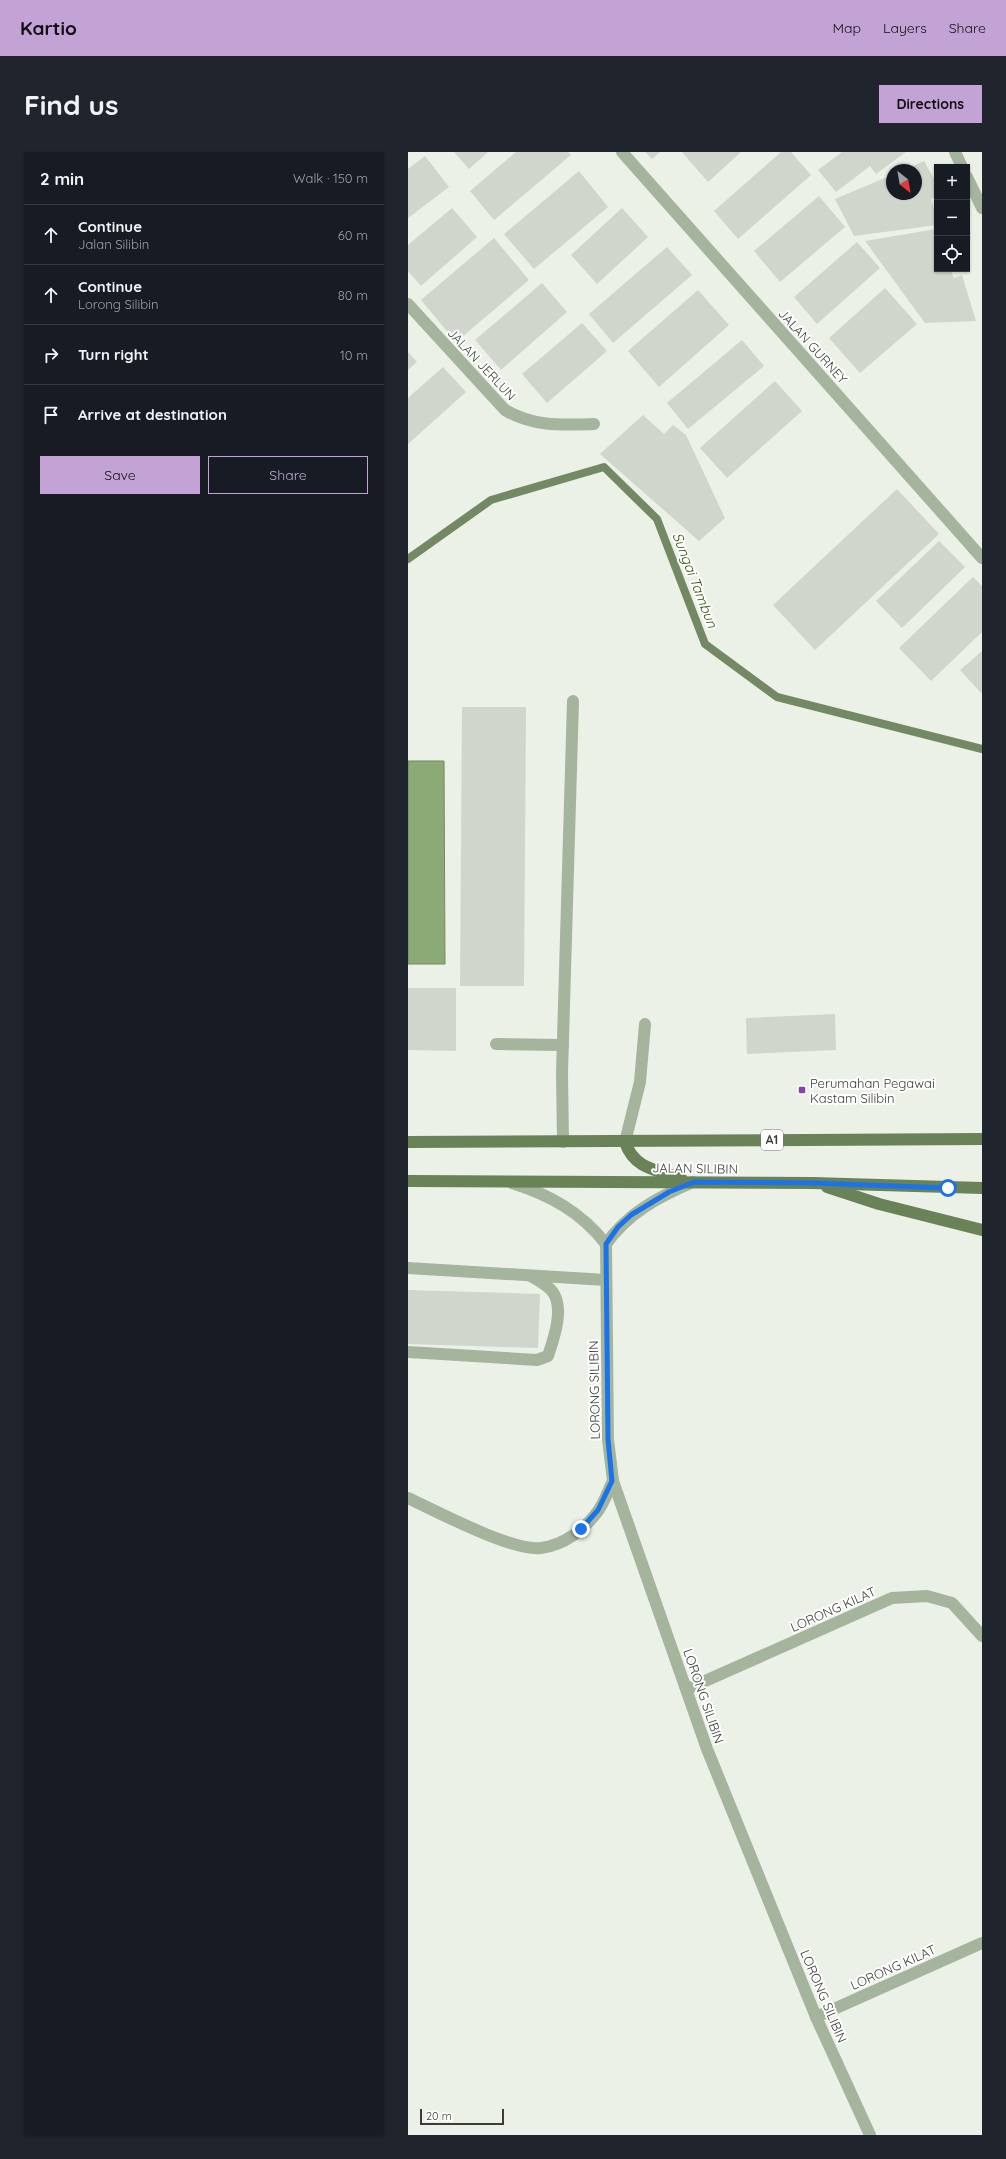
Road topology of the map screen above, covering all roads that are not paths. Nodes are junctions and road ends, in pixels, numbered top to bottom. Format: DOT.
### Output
graph roads {
  1 [pos="622,152"];
  2 [pos="955,152"];
  3 [pos="961,164"];
  4 [pos="970,183"];
  5 [pos="982,208"];
  6 [pos="408,304"];
  7 [pos="594,424"];
  8 [pos="982,558"];
  9 [pos="573,701"];
  10 [pos="645,1024"];
  11 [pos="496,1044"];
  12 [pos="563,1045"];
  13 [pos="982,1139"];
  14 [pos="408,1142"];
  15 [pos="563,1142"];
  16 [pos="625,1142"];
  17 [pos="408,1181"];
  18 [pos="509,1182"];
  19 [pos="694,1182"];
  20 [pos="420,1183"];
  21 [pos="813,1183"];
  22 [pos="408,1186"];
  23 [pos="982,1188"];
  24 [pos="982,1230"];
  25 [pos="606,1244"];
  26 [pos="408,1268"];
  27 [pos="532,1276"];
  28 [pos="606,1280"];
  29 [pos="408,1352"];
  30 [pos="612,1481"];
  31 [pos="408,1498"];
  32 [pos="982,1636"];
  33 [pos="687,1689"];
  34 [pos="982,1943"];
  35 [pos="816,2017"];
  36 [pos="870,2135"];
  1 -- 8 [label="street, JALAN GURNEY"];
  2 -- 3 [label="street"];
  4 -- 5 [label="street"];
  6 -- 7 [label="street, JALAN JERLUN"];
  9 -- 12 [label="street"];
  10 -- 16 [label="street"];
  11 -- 12 [label="street"];
  12 -- 15 [label="street"];
  13 -- 16 [label="main road, JALAN SILIBIN / A1"];
  14 -- 15 [label="main road, JALAN SILIBIN / A1"];
  15 -- 16 [label="main road, JALAN SILIBIN / A1"];
  16 -- 19 [label="main road"];
  17 -- 20 [label="main road, JALAN SILIBIN"];
  18 -- 19 [label="main road, JALAN SILIBIN"];
  18 -- 20 [label="main road, JALAN SILIBIN"];
  18 -- 25 [label="street"];
  19 -- 21 [label="main road, JALAN SILIBIN"];
  19 -- 25 [label="street"];
  20 -- 22 [label="street"];
  21 -- 23 [label="main road, JALAN SILIBIN"];
  21 -- 24 [label="main road"];
  25 -- 28 [label="street, LORONG SILIBIN"];
  26 -- 27 [label="street"];
  27 -- 28 [label="street"];
  27 -- 29 [label="street"];
  28 -- 30 [label="street, LORONG SILIBIN"];
  30 -- 31 [label="street"];
  30 -- 33 [label="street, LORONG SILIBIN"];
  32 -- 33 [label="street, LORONG KILAT"];
  33 -- 35 [label="street, LORONG SILIBIN"];
  34 -- 35 [label="street, LORONG KILAT"];
  35 -- 36 [label="street, LORONG SILIBIN"];
}
